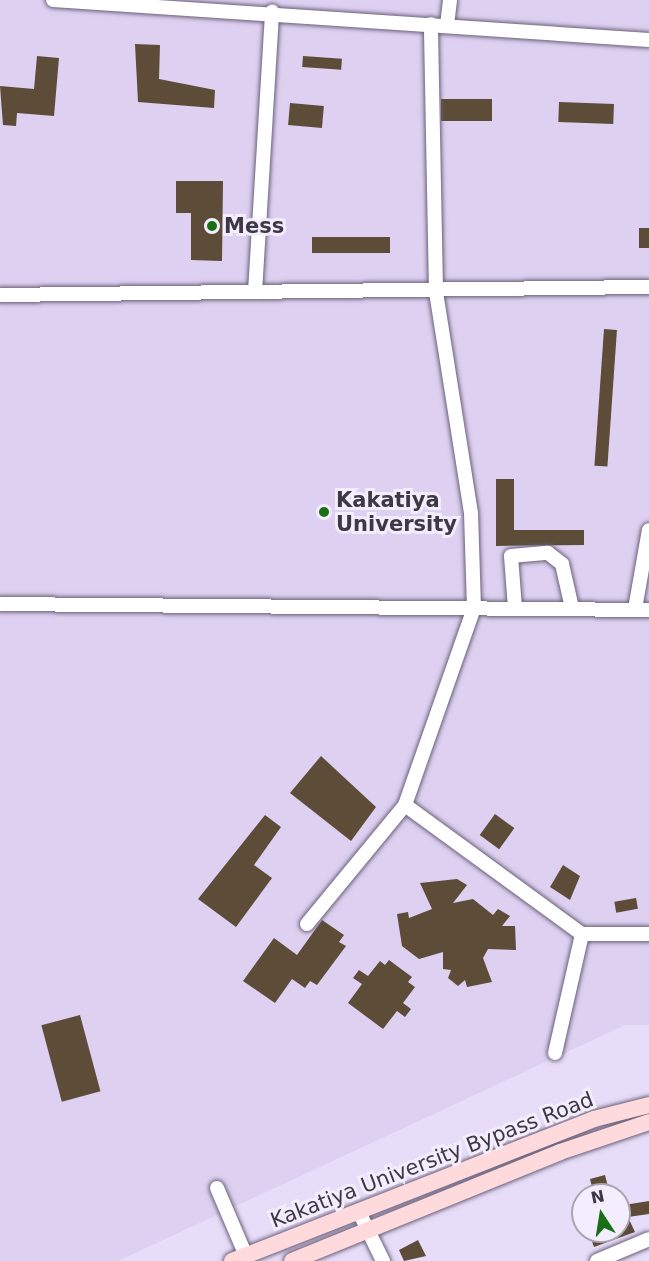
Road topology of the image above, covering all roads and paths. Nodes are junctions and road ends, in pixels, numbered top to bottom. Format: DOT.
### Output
graph roads {
  1 [pos="53,0"];
  2 [pos="450,0"];
  3 [pos="220,6"];
  4 [pos="272,12"];
  5 [pos="431,24"];
  6 [pos="447,25"];
  7 [pos="649,40"];
  8 [pos="649,287"];
  9 [pos="436,291"];
  10 [pos="255,292"];
  11 [pos="0,295"];
  12 [pos="649,530"];
  13 [pos="0,604"];
  14 [pos="474,608"];
  15 [pos="515,608"];
  16 [pos="572,608"];
  17 [pos="635,609"];
  18 [pos="649,610"];
  19 [pos="405,805"];
  20 [pos="307,924"];
  21 [pos="582,934"];
  22 [pos="649,934"];
  23 [pos="555,1053"];
  24 [pos="649,1105"];
  25 [pos="649,1122"];
  26 [pos="217,1188"];
  27 [pos="359,1212"];
  28 [pos="367,1232"];
  29 [pos="649,1239"];
  30 [pos="239,1258"];
  31 [pos="292,1261"];
  32 [pos="383,1261"];
  33 [pos="597,1261"];
  1 -- 3 [label="street"];
  2 -- 6 [label="street"];
  3 -- 4 [label="street"];
  4 -- 5 [label="street"];
  4 -- 10 [label="street"];
  5 -- 6 [label="street"];
  5 -- 9 [label="street"];
  6 -- 7 [label="street"];
  8 -- 9 [label="street"];
  9 -- 10 [label="street"];
  9 -- 14 [label="street"];
  10 -- 11 [label="street"];
  12 -- 17 [label="street"];
  13 -- 14 [label="street"];
  14 -- 15 [label="street"];
  14 -- 19 [label="street"];
  15 -- 16 [label="street"];
  15 -- 16 [label="street"];
  16 -- 17 [label="street"];
  17 -- 18 [label="street"];
  19 -- 20 [label="street"];
  19 -- 21 [label="street"];
  21 -- 22 [label="street"];
  21 -- 23 [label="street"];
  24 -- 27 [label="main road, Kakatiya University Bypass Road"];
  25 -- 28 [label="main road, Kakatiya University Bypass Road"];
  26 -- 30 [label="street"];
  27 -- 28 [label="street"];
  27 -- 30 [label="main road, Kakatiya University Bypass Road"];
  28 -- 31 [label="main road, Kakatiya University Bypass Road"];
  28 -- 32 [label="street"];
  29 -- 33 [label="street"];
}
